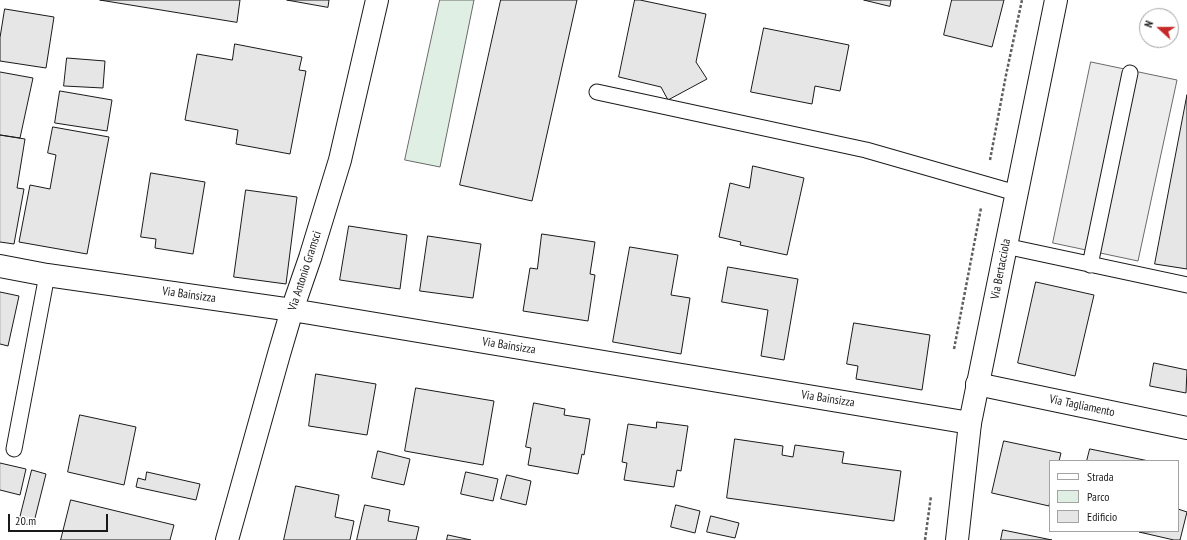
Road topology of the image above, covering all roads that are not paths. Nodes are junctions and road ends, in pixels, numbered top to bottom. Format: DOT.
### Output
graph roads {
  1 [pos="377,0"];
  2 [pos="1056,0"];
  3 [pos="1130,73"];
  4 [pos="597,92"];
  5 [pos="1016,193"];
  6 [pos="1005,246"];
  7 [pos="1090,265"];
  8 [pos="0,266"];
  9 [pos="47,274"];
  10 [pos="1187,285"];
  11 [pos="292,310"];
  12 [pos="977,384"];
  13 [pos="970,423"];
  14 [pos="1187,428"];
  15 [pos="14,449"];
  16 [pos="227,540"];
  17 [pos="957,540"];
  1 -- 11 [label="street, Via Antonio Gramsci"];
  2 -- 5 [label="street, Via Bertacciola"];
  3 -- 7 [label="lane"];
  4 -- 5 [label="lane"];
  5 -- 6 [label="street, Via Bertacciola"];
  6 -- 7 [label="lane"];
  6 -- 12 [label="street, Via Bertacciola"];
  7 -- 10 [label="lane"];
  8 -- 9 [label="street, Via Bainsizza"];
  9 -- 11 [label="street, Via Bainsizza"];
  9 -- 15 [label="lane"];
  11 -- 13 [label="street, Via Bainsizza"];
  11 -- 16 [label="street, Via Antonio Gramsci"];
  12 -- 13 [label="street, Via Bertacciola"];
  12 -- 14 [label="street, Via Tagliamento"];
  13 -- 17 [label="street, Via Bertacciola"];
}
